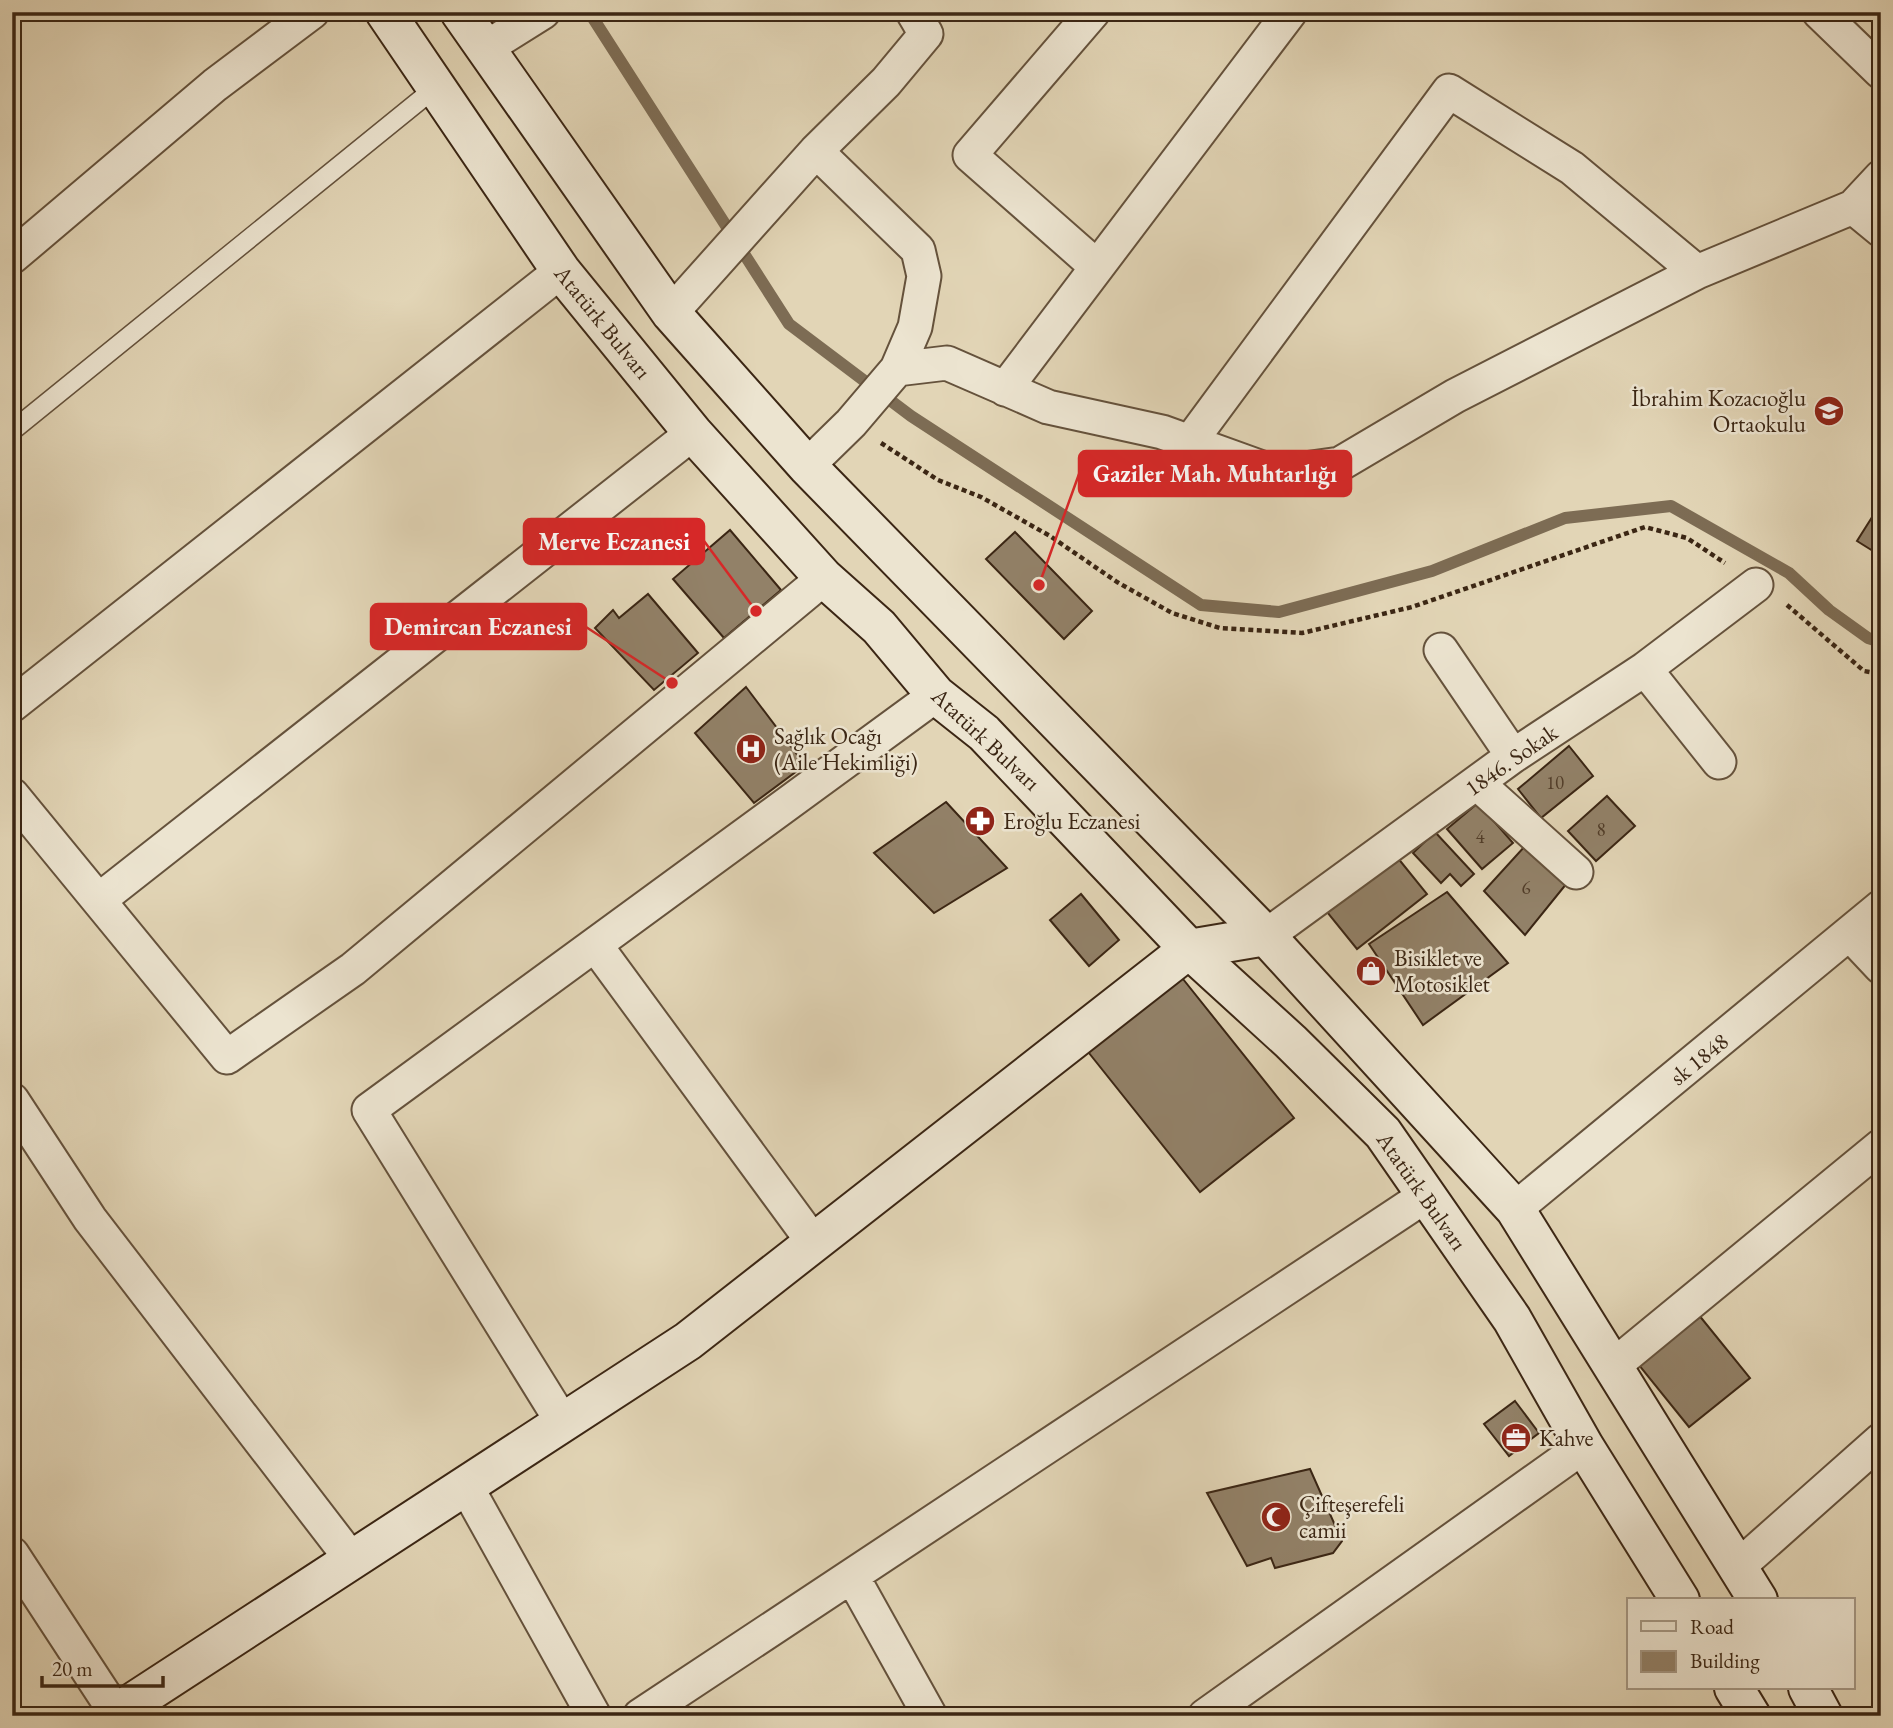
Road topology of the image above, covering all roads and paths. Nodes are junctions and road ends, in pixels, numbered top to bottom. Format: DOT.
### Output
graph roads {
  1 [pos="312,12"];
  2 [pos="385,12"];
  3 [pos="460,12"];
  4 [pos="543,12"];
  5 [pos="1093,12"];
  6 [pos="1290,12"];
  7 [pos="1819,12"];
  8 [pos="927,19"];
  9 [pos="484,49"];
  10 [pos="1881,72"];
  11 [pos="435,88"];
  12 [pos="816,151"];
  13 [pos="1881,177"];
  14 [pos="1853,207"];
  15 [pos="1881,230"];
  16 [pos="12,257"];
  17 [pos="1097,267"];
  18 [pos="561,271"];
  19 [pos="1697,272"];
  20 [pos="671,313"];
  21 [pos="893,373"];
  22 [pos="1004,389"];
  23 [pos="857,415"];
  24 [pos="12,431"];
  25 [pos="692,433"];
  26 [pos="1190,442"];
  27 [pos="807,466"];
  28 [pos="824,578"];
  29 [pos="1756,585"];
  30 [pos="1441,650"];
  31 [pos="1646,669"];
  32 [pos="1881,674"];
  33 [pos="936,695"];
  34 [pos="12,705"];
  35 [pos="1513,756"];
  36 [pos="1719,762"];
  37 [pos="1477,783"];
  38 [pos="12,795"];
  39 [pos="1576,872"];
  40 [pos="99,900"];
  41 [pos="1881,906"];
  42 [pos="1850,934"];
  43 [pos="1266,936"];
  44 [pos="596,946"];
  45 [pos="1189,949"];
  46 [pos="1881,967"];
  47 [pos="12,1100"];
  48 [pos="1881,1146"];
  49 [pos="1425,1196"];
  50 [pos="1515,1209"];
  51 [pos="814,1243"];
  52 [pos="1612,1367"];
  53 [pos="563,1423"];
  54 [pos="1881,1440"];
  55 [pos="1584,1446"];
  56 [pos="466,1486"];
  57 [pos="12,1554"];
  58 [pos="352,1560"];
  59 [pos="1739,1566"];
  60 [pos="852,1576"];
  61 [pos="1679,1598"];
  62 [pos="1757,1598"];
  63 [pos="1809,1690"];
  64 [pos="114,1714"];
  65 [pos="594,1716"];
  66 [pos="640,1716"];
  67 [pos="930,1716"];
  68 [pos="1205,1716"];
  69 [pos="1824,1716"];
  1 -- 16 [label="street"];
  2 -- 11 [label="main road, Atatürk Bulvarı"];
  3 -- 9 [label="main road"];
  4 -- 9 [label="street"];
  5 -- 17 [label="street"];
  6 -- 17 [label="street"];
  7 -- 10 [label="street"];
  8 -- 12 [label="street"];
  9 -- 20 [label="main road"];
  11 -- 18 [label="main road, Atatürk Bulvarı"];
  11 -- 24 [label="lane"];
  12 -- 20 [label="street"];
  12 -- 21 [label="street"];
  13 -- 14 [label="street"];
  14 -- 15 [label="street"];
  14 -- 19 [label="street"];
  17 -- 22 [label="street"];
  18 -- 25 [label="main road, Atatürk Bulvarı"];
  18 -- 34 [label="street"];
  19 -- 26 [label="street"];
  19 -- 26 [label="street"];
  20 -- 27 [label="main road"];
  21 -- 22 [label="street"];
  21 -- 23 [label="street"];
  22 -- 26 [label="street"];
  23 -- 27 [label="street"];
  23 -- 29 [label="path"];
  25 -- 28 [label="main road, Atatürk Bulvarı"];
  25 -- 40 [label="street"];
  27 -- 43 [label="main road"];
  28 -- 33 [label="main road, Atatürk Bulvarı"];
  28 -- 40 [label="street"];
  29 -- 31 [label="street, 1846. Sokak"];
  29 -- 32 [label="path"];
  30 -- 35 [label="street"];
  31 -- 35 [label="street, 1846. Sokak"];
  31 -- 36 [label="street"];
  33 -- 44 [label="street"];
  33 -- 45 [label="main road, Atatürk Bulvarı"];
  35 -- 37 [label="street, 1846. Sokak"];
  37 -- 39 [label="street"];
  37 -- 43 [label="street, 1846. Sokak"];
  38 -- 40 [label="street"];
  41 -- 42 [label="street, sk 1848"];
  42 -- 46 [label="street"];
  42 -- 50 [label="street, sk 1848"];
  43 -- 45 [label="main road"];
  43 -- 50 [label="main road"];
  44 -- 51 [label="street"];
  44 -- 53 [label="street"];
  45 -- 49 [label="main road, Atatürk Bulvarı"];
  45 -- 51 [label="main road"];
  47 -- 58 [label="street"];
  48 -- 52 [label="street"];
  49 -- 55 [label="main road, Atatürk Bulvarı"];
  49 -- 60 [label="street"];
  50 -- 52 [label="main road"];
  51 -- 53 [label="main road"];
  52 -- 59 [label="main road"];
  53 -- 56 [label="main road"];
  54 -- 59 [label="street"];
  55 -- 61 [label="main road, Atatürk Bulvarı"];
  55 -- 68 [label="street"];
  56 -- 58 [label="main road"];
  56 -- 65 [label="street"];
  57 -- 64 [label="street"];
  58 -- 64 [label="main road"];
  59 -- 62 [label="main road"];
  60 -- 66 [label="street"];
  60 -- 67 [label="street"];
  63 -- 69 [label="main road"];
}
